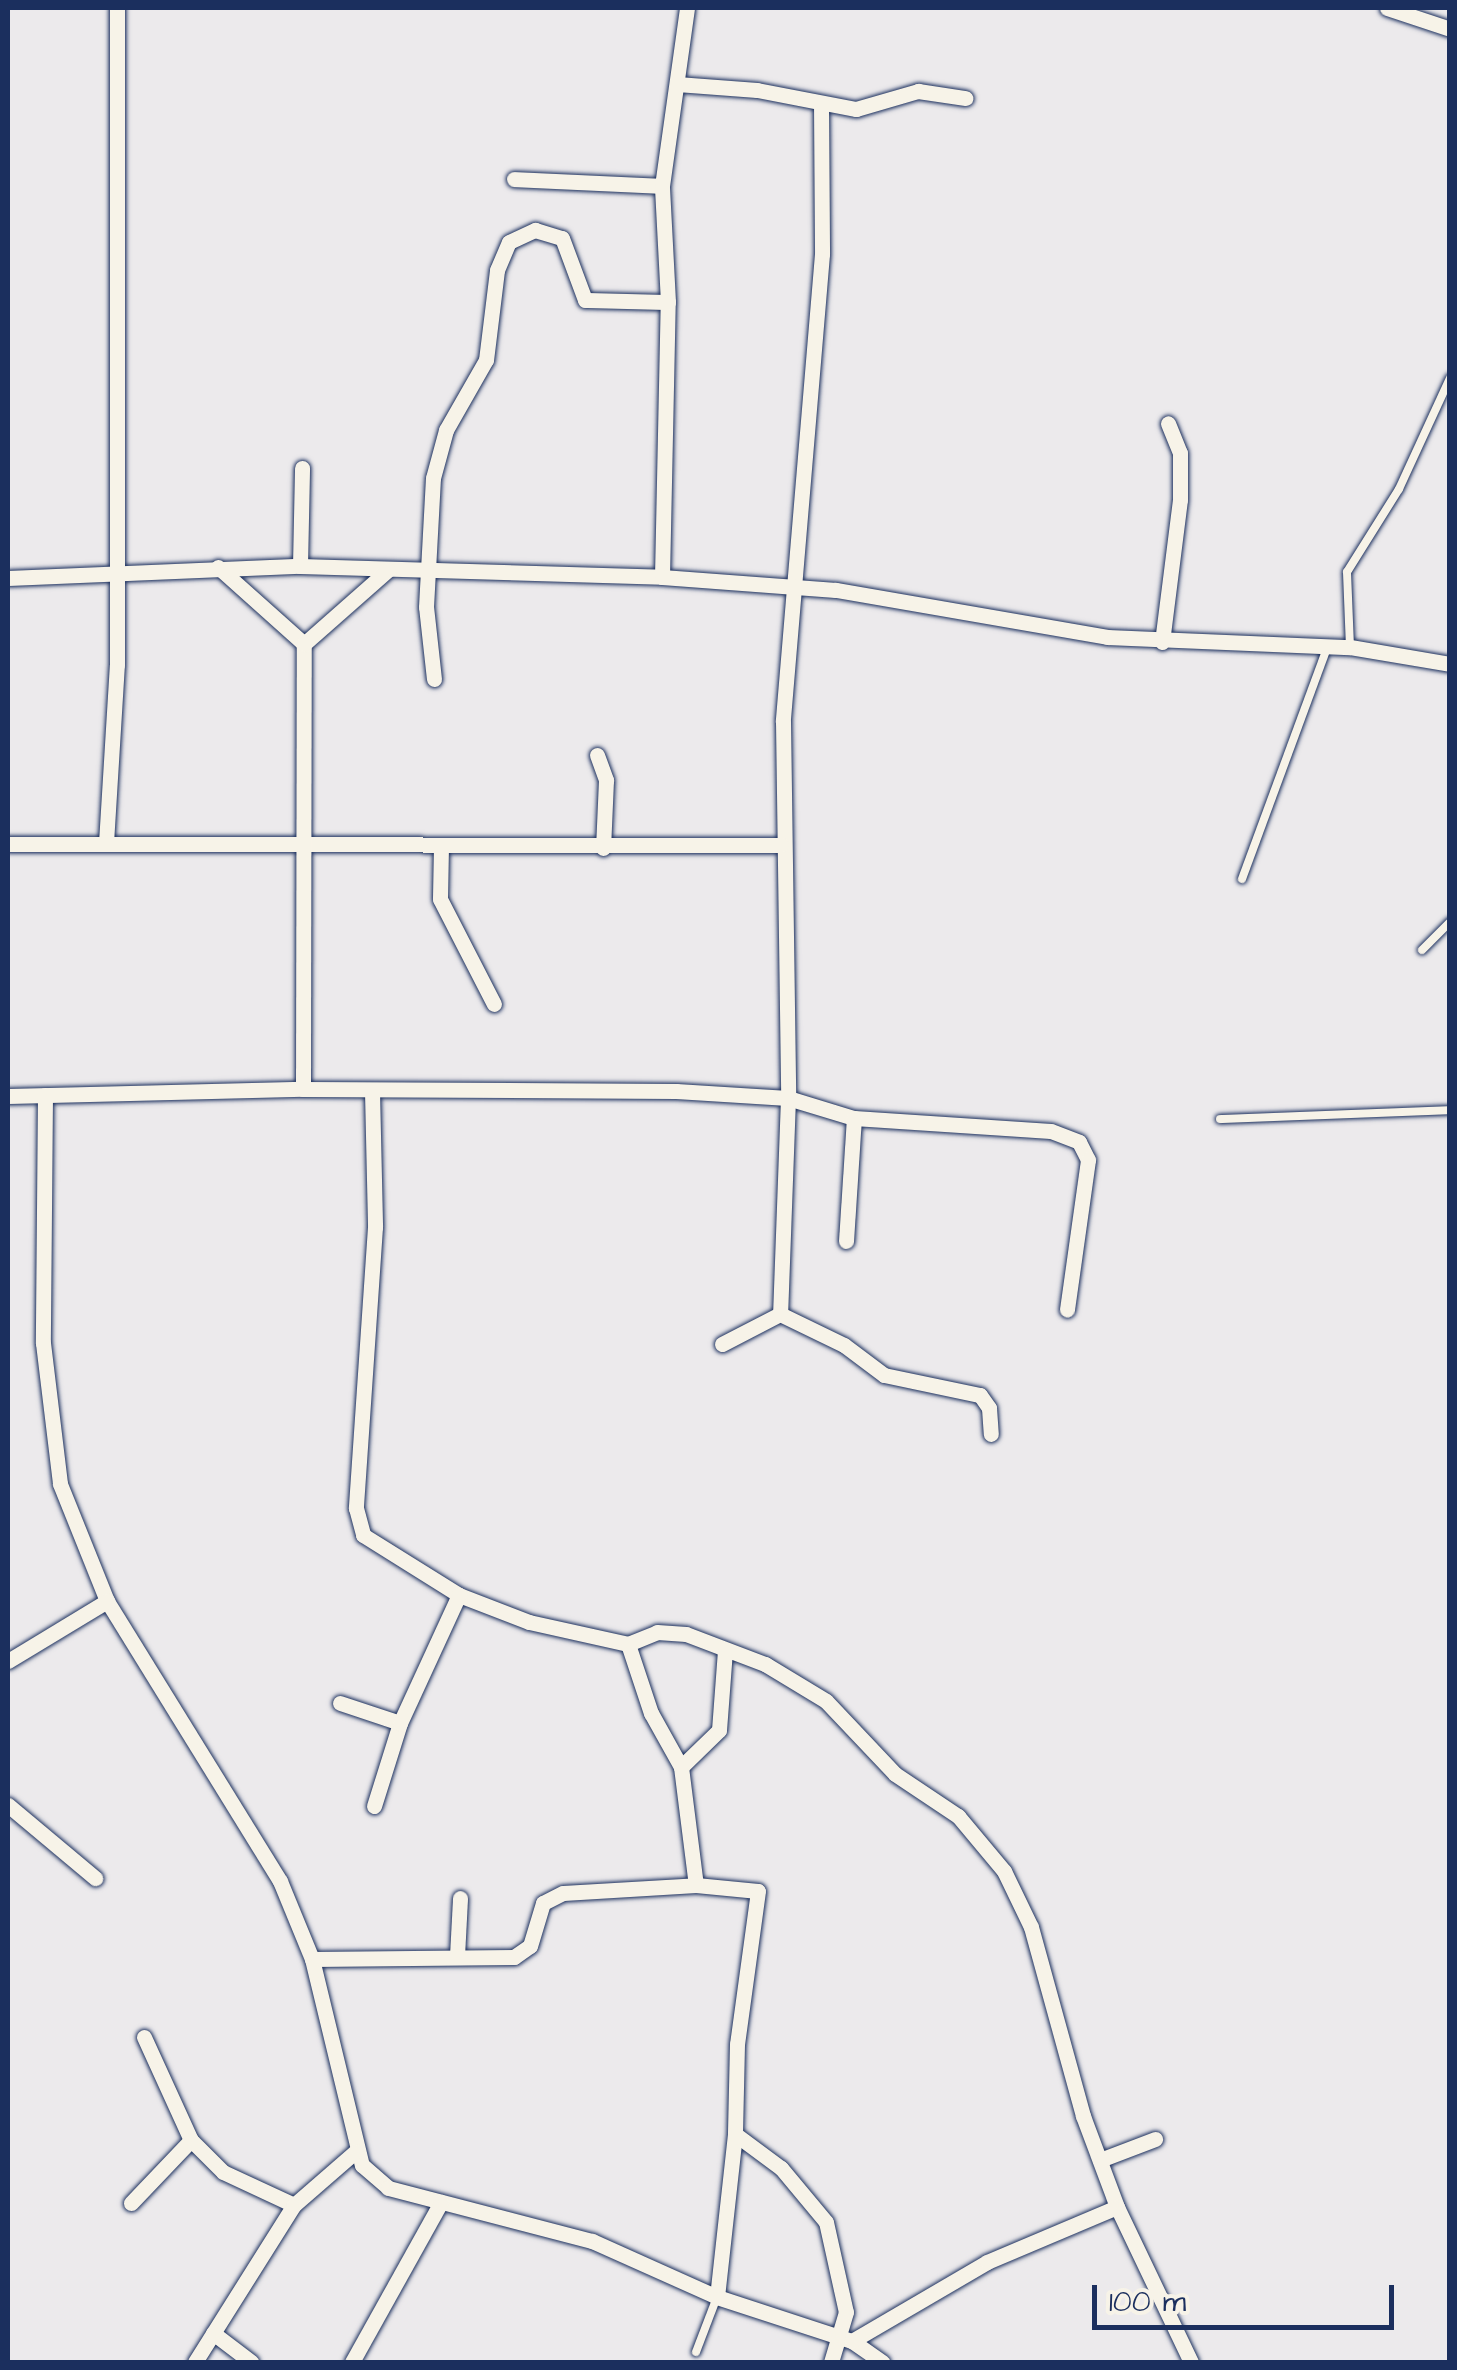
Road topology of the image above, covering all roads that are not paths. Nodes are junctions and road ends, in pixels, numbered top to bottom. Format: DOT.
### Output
graph roads {
  1 [pos="117,8"];
  2 [pos="687,8"];
  3 [pos="1387,8"];
  4 [pos="1450,29"];
  5 [pos="678,84"];
  6 [pos="965,98"];
  7 [pos="821,103"];
  8 [pos="514,179"];
  9 [pos="662,186"];
  10 [pos="668,302"];
  11 [pos="1450,378"];
  12 [pos="1168,423"];
  13 [pos="302,468"];
  14 [pos="300,566"];
  15 [pos="218,567"];
  16 [pos="426,569"];
  17 [pos="388,570"];
  18 [pos="118,571"];
  19 [pos="662,577"];
  20 [pos="8,578"];
  21 [pos="790,586"];
  22 [pos="1162,642"];
  23 [pos="304,644"];
  24 [pos="1328,645"];
  25 [pos="1350,647"];
  26 [pos="1450,664"];
  27 [pos="434,679"];
  28 [pos="596,754"];
  29 [pos="302,842"];
  30 [pos="106,843"];
  31 [pos="8,844"];
  32 [pos="781,845"];
  33 [pos="441,846"];
  34 [pos="604,848"];
  35 [pos="1242,878"];
  36 [pos="1450,922"];
  37 [pos="1422,950"];
  38 [pos="494,1004"];
  39 [pos="303,1088"];
  40 [pos="372,1091"];
  41 [pos="45,1095"];
  42 [pos="8,1096"];
  43 [pos="788,1098"];
  44 [pos="1450,1110"];
  45 [pos="854,1118"];
  46 [pos="1220,1119"];
  47 [pos="846,1242"];
  48 [pos="1067,1310"];
  49 [pos="780,1314"];
  50 [pos="722,1344"];
  51 [pos="991,1434"];
  52 [pos="459,1595"];
  53 [pos="107,1601"];
  54 [pos="628,1644"];
  55 [pos="726,1650"];
  56 [pos="8,1661"];
  57 [pos="340,1703"];
  58 [pos="400,1723"];
  59 [pos="681,1767"];
  60 [pos="8,1805"];
  61 [pos="374,1806"];
  62 [pos="94,1878"];
  63 [pos="696,1885"];
  64 [pos="460,1898"];
  65 [pos="457,1956"];
  66 [pos="312,1958"];
  67 [pos="144,2037"];
  68 [pos="736,2134"];
  69 [pos="1155,2139"];
  70 [pos="190,2140"];
  71 [pos="355,2152"];
  72 [pos="1100,2160"];
  73 [pos="441,2202"];
  74 [pos="131,2203"];
  75 [pos="294,2205"];
  76 [pos="1117,2207"];
  77 [pos="717,2297"];
  78 [pos="214,2333"];
  79 [pos="847,2339"];
  80 [pos="696,2352"];
  81 [pos="195,2362"];
  82 [pos="251,2362"];
  83 [pos="352,2362"];
  84 [pos="830,2362"];
  85 [pos="882,2362"];
  86 [pos="1191,2362"];
  1 -- 18 [label="street"];
  2 -- 5 [label="street"];
  3 -- 4 [label="street"];
  5 -- 7 [label="street"];
  5 -- 9 [label="street"];
  6 -- 7 [label="street"];
  7 -- 21 [label="street"];
  8 -- 9 [label="street"];
  9 -- 10 [label="street"];
  10 -- 16 [label="street"];
  10 -- 19 [label="street"];
  11 -- 25 [label="lane"];
  12 -- 22 [label="street"];
  13 -- 14 [label="street"];
  14 -- 15 [label="street"];
  14 -- 17 [label="street"];
  15 -- 18 [label="street"];
  15 -- 23 [label="street"];
  16 -- 17 [label="street"];
  16 -- 19 [label="street"];
  16 -- 27 [label="street"];
  17 -- 23 [label="street"];
  18 -- 20 [label="street"];
  18 -- 30 [label="street"];
  19 -- 21 [label="street"];
  21 -- 22 [label="street"];
  21 -- 32 [label="street"];
  22 -- 24 [label="street"];
  23 -- 29 [label="street"];
  24 -- 25 [label="street"];
  24 -- 35 [label="lane"];
  25 -- 26 [label="street"];
  28 -- 34 [label="street"];
  29 -- 30 [label="street"];
  29 -- 33 [label="street"];
  29 -- 39 [label="street"];
  30 -- 31 [label="street"];
  32 -- 34 [label="street"];
  32 -- 43 [label="street"];
  33 -- 34 [label="street"];
  33 -- 38 [label="street"];
  36 -- 37 [label="lane"];
  39 -- 40 [label="street"];
  39 -- 41 [label="street"];
  40 -- 43 [label="street"];
  40 -- 52 [label="street"];
  41 -- 42 [label="street"];
  41 -- 53 [label="street"];
  43 -- 45 [label="street"];
  43 -- 49 [label="street"];
  44 -- 46 [label="lane"];
  45 -- 47 [label="street"];
  45 -- 48 [label="street"];
  49 -- 50 [label="street"];
  49 -- 51 [label="street"];
  52 -- 54 [label="street"];
  52 -- 58 [label="street"];
  53 -- 56 [label="street"];
  53 -- 66 [label="street"];
  54 -- 55 [label="street"];
  54 -- 59 [label="street"];
  55 -- 59 [label="street"];
  55 -- 72 [label="street"];
  57 -- 58 [label="street"];
  58 -- 61 [label="street"];
  59 -- 63 [label="street"];
  60 -- 62 [label="street"];
  63 -- 65 [label="street"];
  63 -- 68 [label="street"];
  64 -- 65 [label="street"];
  65 -- 66 [label="street"];
  66 -- 71 [label="street"];
  67 -- 70 [label="street"];
  68 -- 77 [label="street"];
  68 -- 79 [label="street"];
  69 -- 72 [label="street"];
  70 -- 74 [label="street"];
  70 -- 75 [label="street"];
  71 -- 73 [label="street"];
  71 -- 75 [label="street"];
  72 -- 76 [label="street"];
  73 -- 77 [label="street"];
  73 -- 83 [label="street"];
  75 -- 78 [label="street"];
  76 -- 79 [label="street"];
  76 -- 86 [label="street"];
  77 -- 79 [label="street"];
  77 -- 80 [label="lane"];
  78 -- 81 [label="street"];
  78 -- 82 [label="street"];
  79 -- 84 [label="street"];
  79 -- 85 [label="street"];
}
